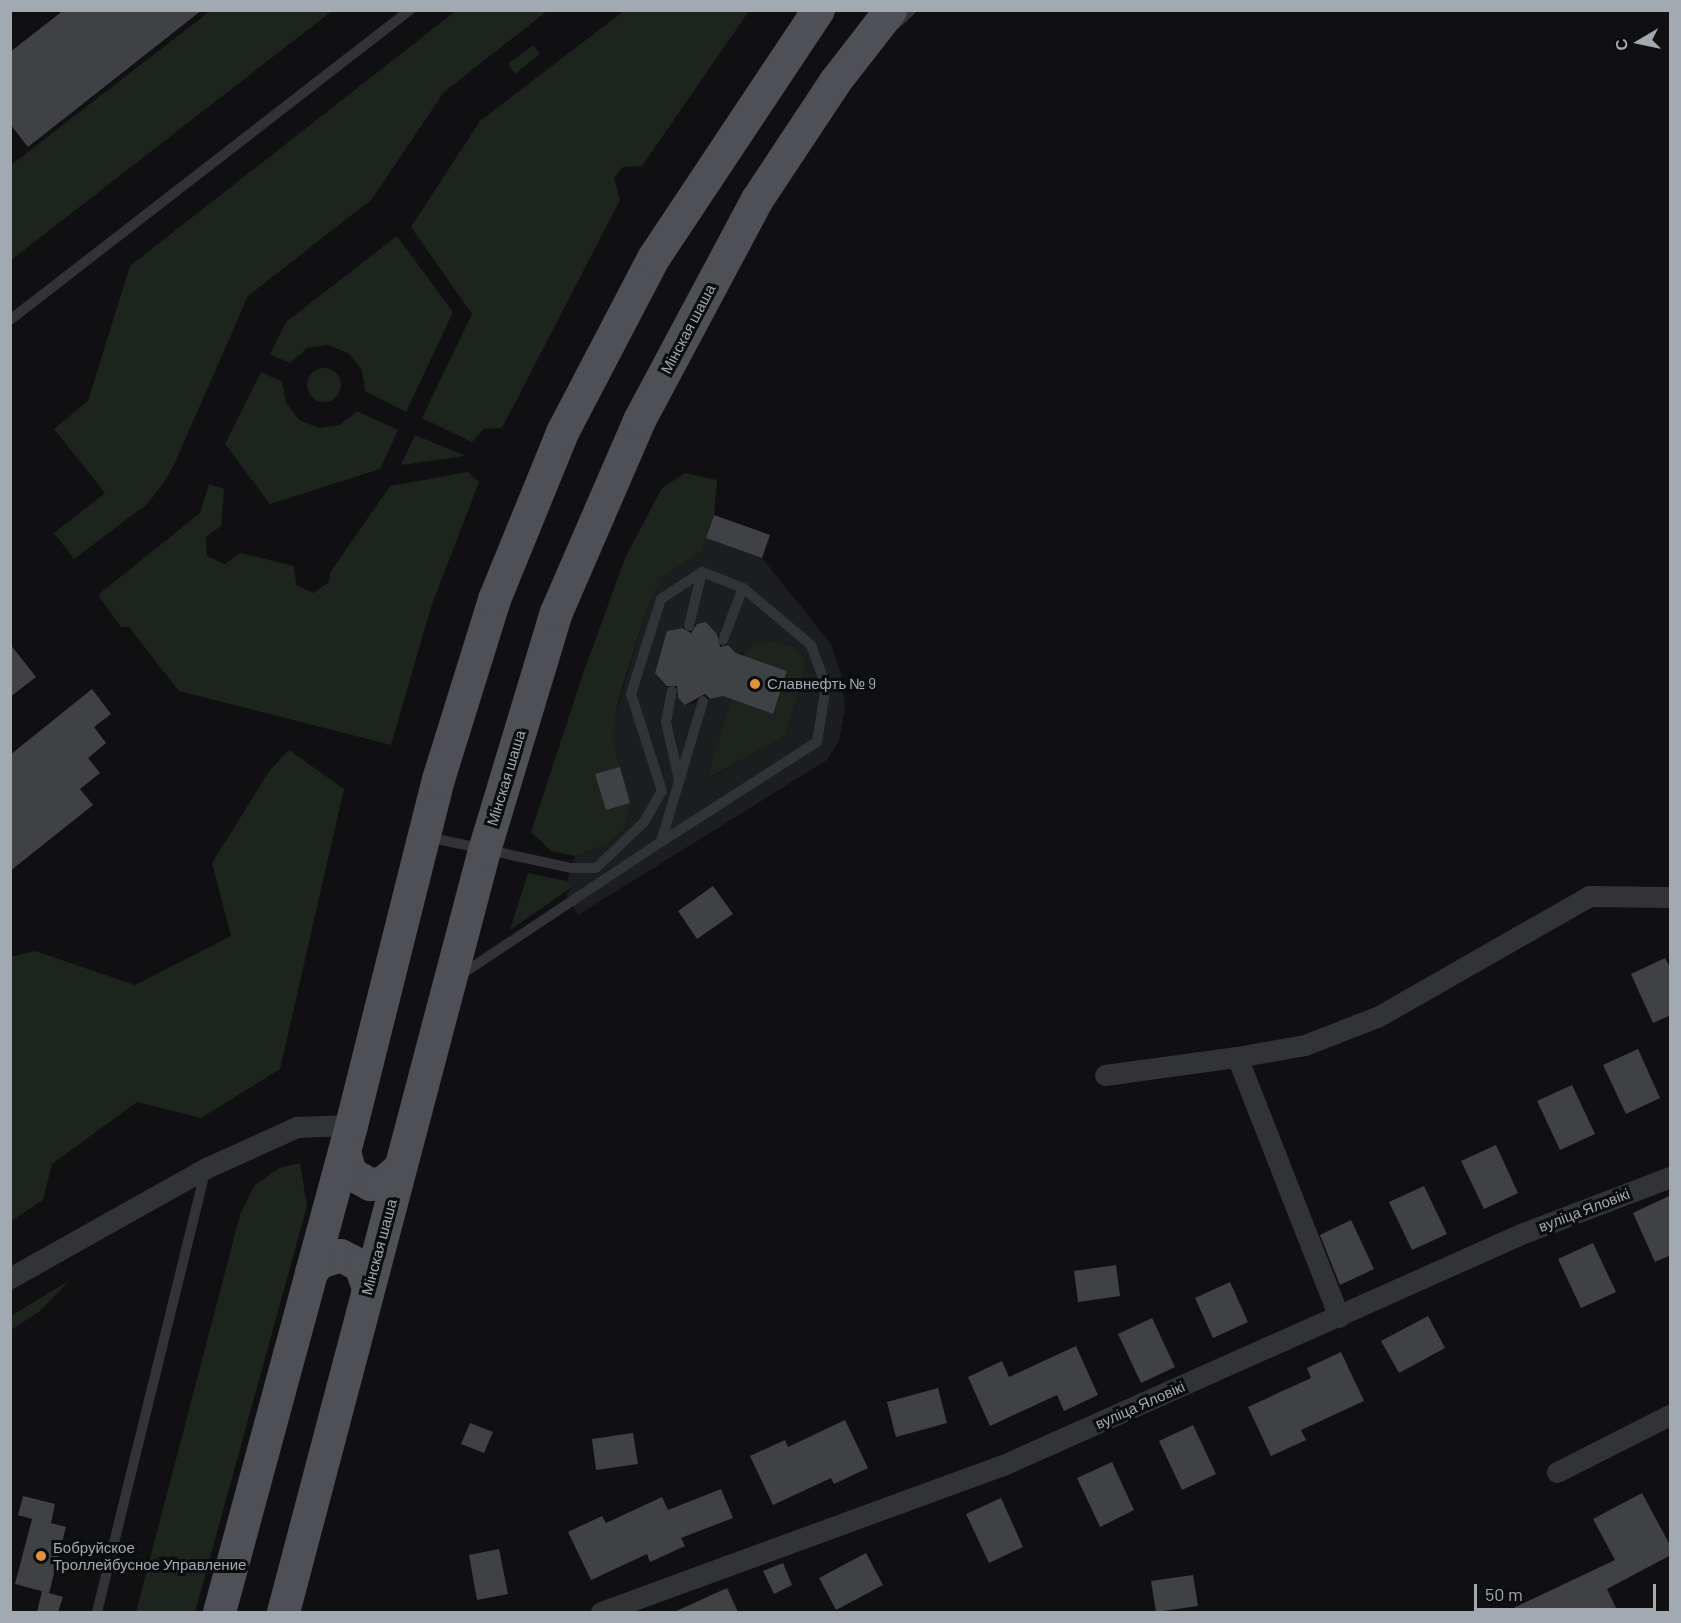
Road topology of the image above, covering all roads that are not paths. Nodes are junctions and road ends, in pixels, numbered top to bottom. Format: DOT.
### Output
graph roads {
  1 [pos="410,10"];
  2 [pos="818,10"];
  3 [pos="890,10"];
  4 [pos="911,10"];
  5 [pos="835,81"];
  6 [pos="10,320"];
  7 [pos="702,572"];
  8 [pos="743,588"];
  9 [pos="689,626"];
  10 [pos="723,640"];
  11 [pos="672,691"];
  12 [pos="704,701"];
  13 [pos="679,780"];
  14 [pos="424,836"];
  15 [pos="661,842"];
  16 [pos="484,850"];
  17 [pos="1671,897"];
  18 [pos="448,983"];
  19 [pos="1237,1057"];
  20 [pos="1105,1075"];
  21 [pos="347,1138"];
  22 [pos="206,1168"];
  23 [pos="399,1168"];
  24 [pos="1671,1177"];
  25 [pos="311,1272"];
  26 [pos="10,1278"];
  27 [pos="368,1288"];
  28 [pos="1339,1317"];
  29 [pos="1671,1415"];
  30 [pos="1557,1472"];
  31 [pos="97,1612"];
  32 [pos="219,1612"];
  33 [pos="283,1612"];
  34 [pos="601,1612"];
  1 -- 6 [label="lane"];
  2 -- 14 [label="main road"];
  3 -- 5 [label="main road, Мінская шаша"];
  4 -- 5 [label="lane"];
  5 -- 16 [label="main road, Мінская шаша"];
  7 -- 8 [label="lane"];
  7 -- 9 [label="lane"];
  7 -- 16 [label="lane"];
  8 -- 10 [label="lane"];
  8 -- 15 [label="lane"];
  11 -- 13 [label="lane"];
  12 -- 13 [label="lane"];
  13 -- 15 [label="lane"];
  14 -- 16 [label="lane"];
  14 -- 21 [label="main road"];
  15 -- 18 [label="lane"];
  16 -- 18 [label="main road, Мінская шаша"];
  17 -- 19 [label="street"];
  18 -- 23 [label="main road, Мінская шаша"];
  19 -- 20 [label="street"];
  19 -- 28 [label="street"];
  21 -- 22 [label="street"];
  21 -- 23 [label="main road"];
  21 -- 25 [label="main road"];
  22 -- 26 [label="street"];
  22 -- 31 [label="lane"];
  23 -- 27 [label="main road, Мінская шаша"];
  24 -- 28 [label="street, вуліца Яловікі"];
  25 -- 27 [label="main road"];
  25 -- 32 [label="main road"];
  27 -- 33 [label="main road, Мінская шаша"];
  28 -- 34 [label="street, вуліца Яловікі"];
  29 -- 30 [label="street"];
}
